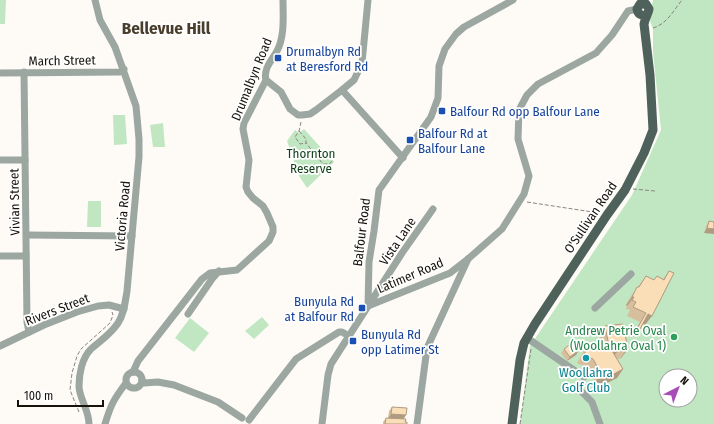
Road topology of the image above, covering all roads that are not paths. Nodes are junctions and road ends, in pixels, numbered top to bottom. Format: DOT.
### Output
graph roads {
  1 [pos="95,0"];
  2 [pos="283,0"];
  3 [pos="368,0"];
  4 [pos="513,0"];
  5 [pos="646,2"];
  6 [pos="637,9"];
  7 [pos="646,15"];
  8 [pos="124,69"];
  9 [pos="24,72"];
  10 [pos="0,73"];
  11 [pos="266,80"];
  12 [pos="342,90"];
  13 [pos="403,158"];
  14 [pos="0,160"];
  15 [pos="25,160"];
  16 [pos="433,209"];
  17 [pos="27,235"];
  18 [pos="132,236"];
  19 [pos="0,256"];
  20 [pos="26,256"];
  21 [pos="468,259"];
  22 [pos="219,271"];
  23 [pos="631,274"];
  24 [pos="368,306"];
  25 [pos="595,308"];
  26 [pos="124,309"];
  27 [pos="188,314"];
  28 [pos="29,332"];
  29 [pos="349,336"];
  30 [pos="530,340"];
  31 [pos="0,346"];
  32 [pos="133,372"];
  33 [pos="584,377"];
  34 [pos="142,380"];
  35 [pos="126,383"];
  36 [pos="582,392"];
  37 [pos="245,421"];
  38 [pos="89,424"];
  39 [pos="105,424"];
  40 [pos="322,424"];
  41 [pos="417,424"];
  42 [pos="512,424"];
  43 [pos="600,424"];
  1 -- 8 [label="street, Victoria Road"];
  2 -- 11 [label="street, Drumalbyn Road"];
  3 -- 12 [label="street"];
  4 -- 13 [label="street, Balfour Road"];
  5 -- 6 [label="main road"];
  5 -- 7 [label="main road"];
  6 -- 7 [label="main road"];
  6 -- 21 [label="street, Latimer Road"];
  7 -- 30 [label="main road, O'Sullivan Road"];
  8 -- 9 [label="street, March Street"];
  8 -- 18 [label="street, Victoria Road"];
  9 -- 10 [label="street, March Street"];
  9 -- 15 [label="street, Vivian Street"];
  11 -- 12 [label="street"];
  11 -- 22 [label="street, Drumalbyn Road"];
  12 -- 13 [label="street"];
  13 -- 24 [label="street, Balfour Road"];
  14 -- 15 [label="street"];
  15 -- 17 [label="street, Vivian Street"];
  16 -- 24 [label="street, Vista Lane"];
  17 -- 18 [label="street"];
  17 -- 20 [label="street, Vivian Street"];
  18 -- 26 [label="street, Victoria Road"];
  19 -- 20 [label="street"];
  20 -- 28 [label="street, Vivian Street"];
  21 -- 24 [label="street, Latimer Road"];
  21 -- 41 [label="street"];
  22 -- 27 [label="street"];
  22 -- 32 [label="street, Drumalbyn Road"];
  23 -- 25 [label="street"];
  24 -- 29 [label="street, Latimer Road"];
  26 -- 28 [label="street, Rivers Street"];
  26 -- 38 [label="street, Victoria Road"];
  28 -- 31 [label="street, Rivers Street"];
  29 -- 37 [label="street"];
  29 -- 40 [label="street, Latimer Road"];
  30 -- 33 [label="street"];
  30 -- 42 [label="main road, O'Sullivan Road"];
  32 -- 34 [label="street"];
  32 -- 35 [label="street"];
  34 -- 35 [label="street"];
  34 -- 37 [label="street"];
  35 -- 39 [label="street"];
  36 -- 43 [label="street"];
}
